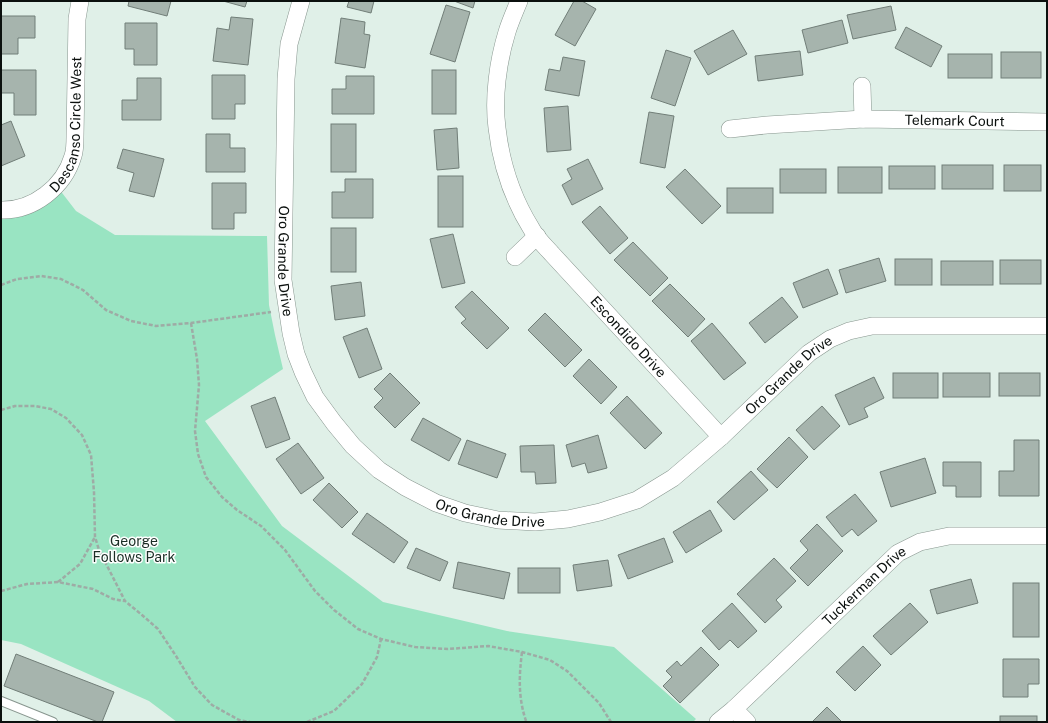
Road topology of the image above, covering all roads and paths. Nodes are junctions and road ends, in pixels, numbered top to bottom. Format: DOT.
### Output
graph roads {
  1 [pos="80,1"];
  2 [pos="301,1"];
  3 [pos="519,1"];
  4 [pos="862,86"];
  5 [pos="862,119"];
  6 [pos="1047,122"];
  7 [pos="730,129"];
  8 [pos="1,210"];
  9 [pos="537,236"];
  10 [pos="515,257"];
  11 [pos="1,285"];
  12 [pos="287,310"];
  13 [pos="191,323"];
  14 [pos="1047,326"];
  15 [pos="1,410"];
  16 [pos="721,437"];
  17 [pos="1047,536"];
  18 [pos="95,537"];
  19 [pos="58,582"];
  20 [pos="1,591"];
  21 [pos="125,601"];
  22 [pos="381,639"];
  23 [pos="522,652"];
  24 [pos="1,701"];
  25 [pos="734,709"];
  26 [pos="526,720"];
  27 [pos="53,722"];
  28 [pos="250,722"];
  29 [pos="307,722"];
  30 [pos="611,722"];
  31 [pos="718,722"];
  32 [pos="747,722"];
  1 -- 8 [label="street, Descanso Circle West"];
  2 -- 12 [label="street, Oro Grande Drive"];
  3 -- 9 [label="street, Escondido Drive"];
  4 -- 5 [label="street"];
  5 -- 6 [label="street, Telemark Court"];
  5 -- 7 [label="street, Telemark Court"];
  9 -- 10 [label="street"];
  9 -- 16 [label="street, Escondido Drive"];
  11 -- 13 [label="path"];
  12 -- 13 [label="path"];
  12 -- 16 [label="street, Oro Grande Drive"];
  13 -- 22 [label="path"];
  14 -- 16 [label="street, Oro Grande Drive"];
  15 -- 18 [label="path"];
  17 -- 25 [label="street, Tuckerman Drive"];
  18 -- 19 [label="path"];
  18 -- 21 [label="path"];
  19 -- 20 [label="path"];
  19 -- 21 [label="path"];
  21 -- 28 [label="path"];
  22 -- 23 [label="path"];
  22 -- 29 [label="path"];
  23 -- 26 [label="path"];
  23 -- 30 [label="path"];
  24 -- 27 [label="lane"];
  25 -- 31 [label="street, Tuckerman Drive"];
  25 -- 32 [label="street"];
}
